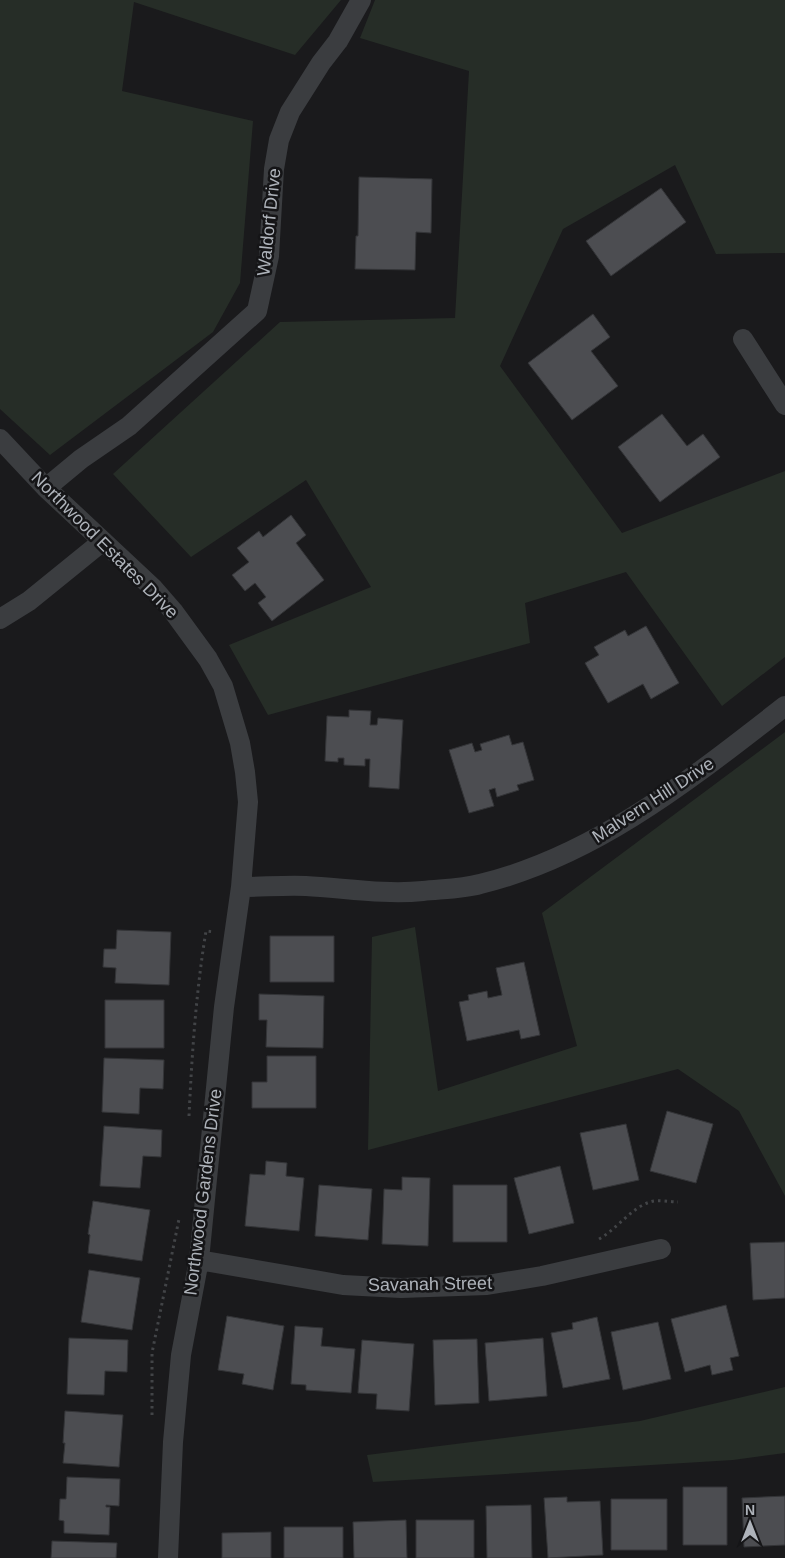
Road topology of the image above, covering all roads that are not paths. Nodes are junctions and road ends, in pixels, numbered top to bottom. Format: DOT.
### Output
graph roads {
  1 [pos="361,0"];
  2 [pos="743,339"];
  3 [pos="785,405"];
  4 [pos="0,439"];
  5 [pos="46,488"];
  6 [pos="103,542"];
  7 [pos="0,619"];
  8 [pos="785,706"];
  9 [pos="241,887"];
  10 [pos="661,1250"];
  11 [pos="199,1260"];
  12 [pos="168,1558"];
  1 -- 5 [label="street, Waldorf Drive"];
  2 -- 3 [label="street"];
  4 -- 5 [label="street, Northwood Estates Drive"];
  5 -- 6 [label="street, Northwood Estates Drive"];
  6 -- 7 [label="street"];
  6 -- 9 [label="street, Northwood Estates Drive"];
  8 -- 9 [label="street, Malvern Hill Drive"];
  9 -- 11 [label="street, Northwood Gardens Drive"];
  10 -- 11 [label="street, Savanah Street"];
  11 -- 12 [label="street, Northwood Gardens Drive"];
}
